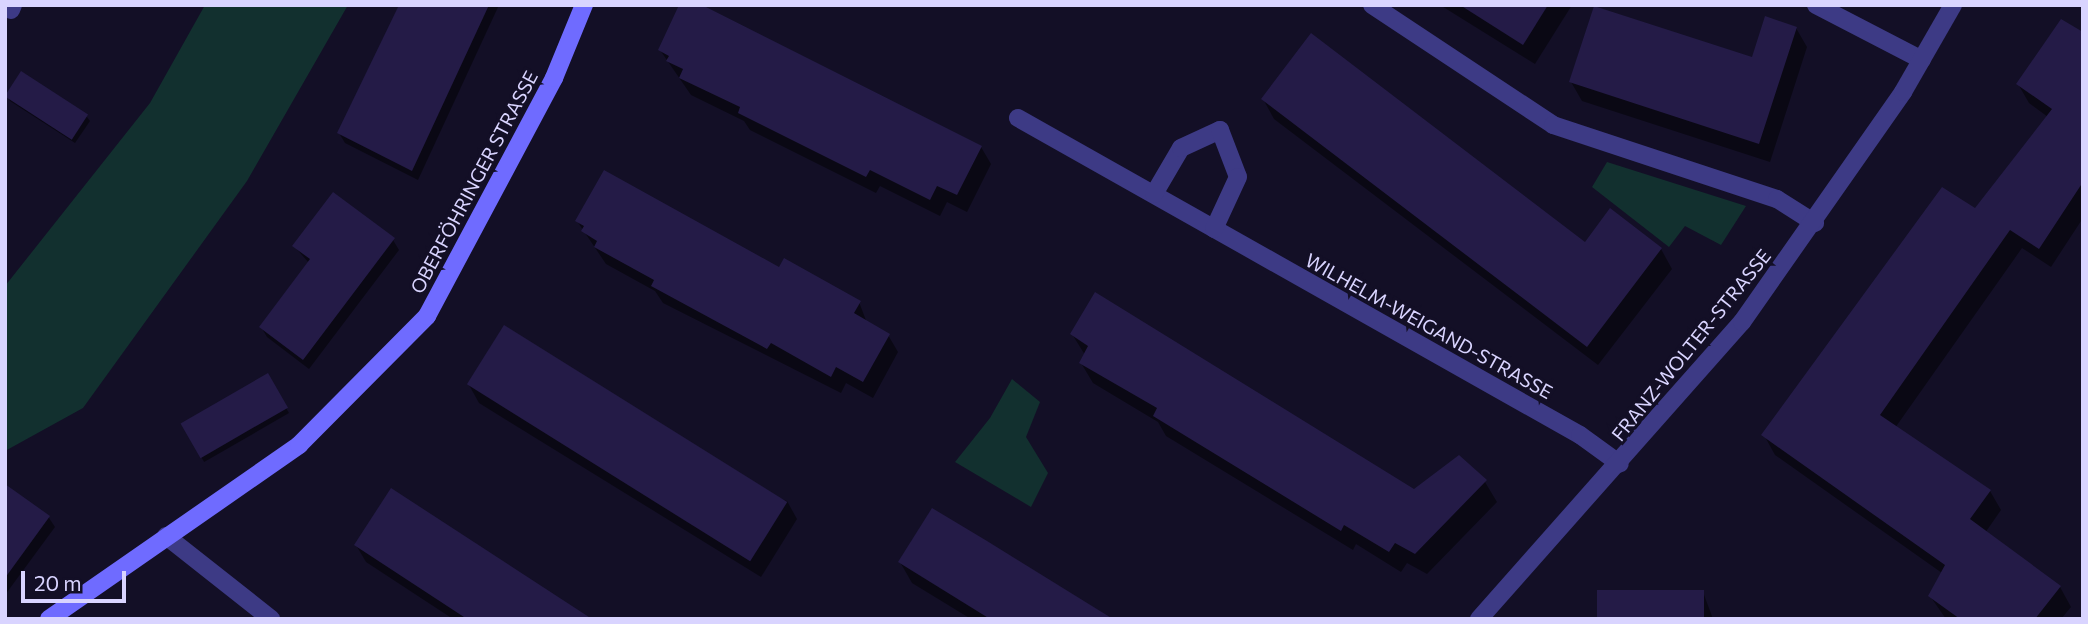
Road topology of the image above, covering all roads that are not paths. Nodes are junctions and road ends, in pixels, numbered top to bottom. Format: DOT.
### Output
graph roads {
  1 [pos="584,5"];
  2 [pos="1372,5"];
  3 [pos="1816,5"];
  4 [pos="1953,5"];
  5 [pos="1922,60"];
  6 [pos="1018,118"];
  7 [pos="1154,194"];
  8 [pos="1815,223"];
  9 [pos="1214,229"];
  10 [pos="1620,464"];
  11 [pos="166,536"];
  12 [pos="49,619"];
  13 [pos="271,619"];
  14 [pos="1479,619"];
  1 -- 11 [label="main road, OBERFÖHRINGER STRASSE"];
  2 -- 8 [label="street"];
  3 -- 5 [label="street"];
  4 -- 5 [label="street, FRANZ-WOLTER-STRASSE"];
  5 -- 8 [label="street, FRANZ-WOLTER-STRASSE"];
  6 -- 7 [label="street, WILHELM-WEIGAND-STRASSE"];
  7 -- 9 [label="street, WILHELM-WEIGAND-STRASSE"];
  7 -- 9 [label="street"];
  8 -- 10 [label="street, FRANZ-WOLTER-STRASSE"];
  9 -- 10 [label="street, WILHELM-WEIGAND-STRASSE"];
  10 -- 14 [label="street, FRANZ-WOLTER-STRASSE"];
  11 -- 12 [label="main road, OBERFÖHRINGER STRASSE"];
  11 -- 13 [label="street"];
}
